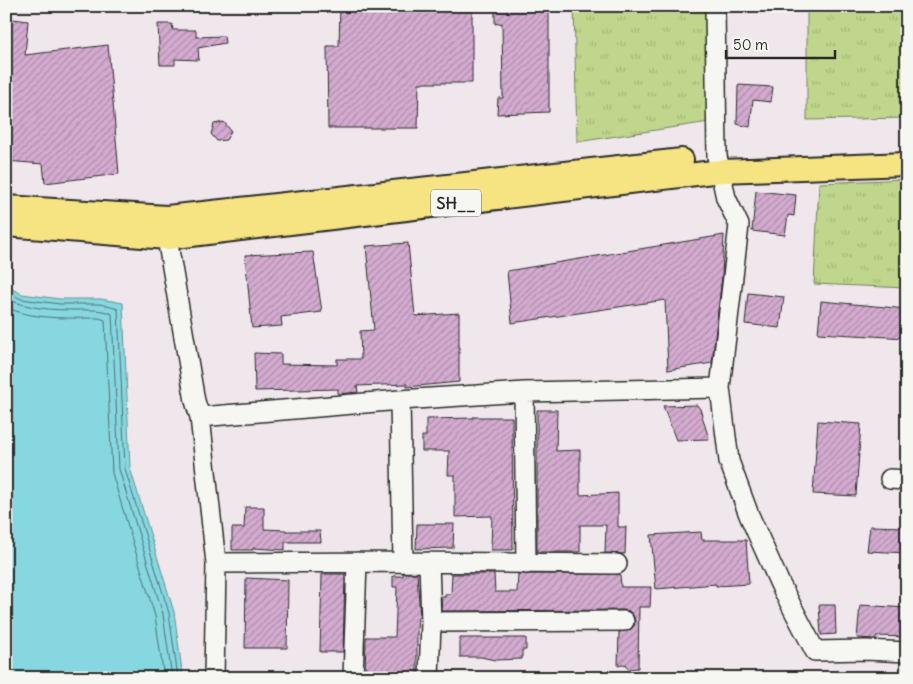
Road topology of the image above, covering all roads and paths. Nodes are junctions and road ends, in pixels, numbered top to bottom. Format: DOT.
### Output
graph roads {
  1 [pos="714,6"];
  2 [pos="907,148"];
  3 [pos="719,164"];
  4 [pos="907,164"];
  5 [pos="6,207"];
  6 [pos="6,225"];
  7 [pos="167,227"];
  8 [pos="720,388"];
  9 [pos="524,392"];
  10 [pos="400,400"];
  11 [pos="200,417"];
  12 [pos="356,562"];
  13 [pos="403,562"];
  14 [pos="429,562"];
  15 [pos="216,563"];
  16 [pos="526,564"];
  17 [pos="616,564"];
  18 [pos="624,621"];
  19 [pos="431,622"];
  20 [pos="907,652"];
  21 [pos="214,678"];
  22 [pos="353,678"];
  23 [pos="430,678"];
  1 -- 3 [label="street"];
  2 -- 3 [label="main road"];
  3 -- 4 [label="main road, SH__"];
  3 -- 7 [label="main road, SH__"];
  3 -- 8 [label="street"];
  5 -- 7 [label="main road"];
  6 -- 7 [label="main road, SH__"];
  7 -- 11 [label="street"];
  8 -- 9 [label="street"];
  8 -- 20 [label="street"];
  9 -- 10 [label="street"];
  9 -- 16 [label="street"];
  10 -- 11 [label="street"];
  10 -- 13 [label="street"];
  11 -- 15 [label="street"];
  12 -- 13 [label="street"];
  12 -- 15 [label="street"];
  12 -- 22 [label="street"];
  13 -- 14 [label="street"];
  14 -- 16 [label="street"];
  14 -- 19 [label="street"];
  15 -- 21 [label="street"];
  16 -- 17 [label="street"];
  18 -- 19 [label="street"];
  19 -- 23 [label="street"];
}
